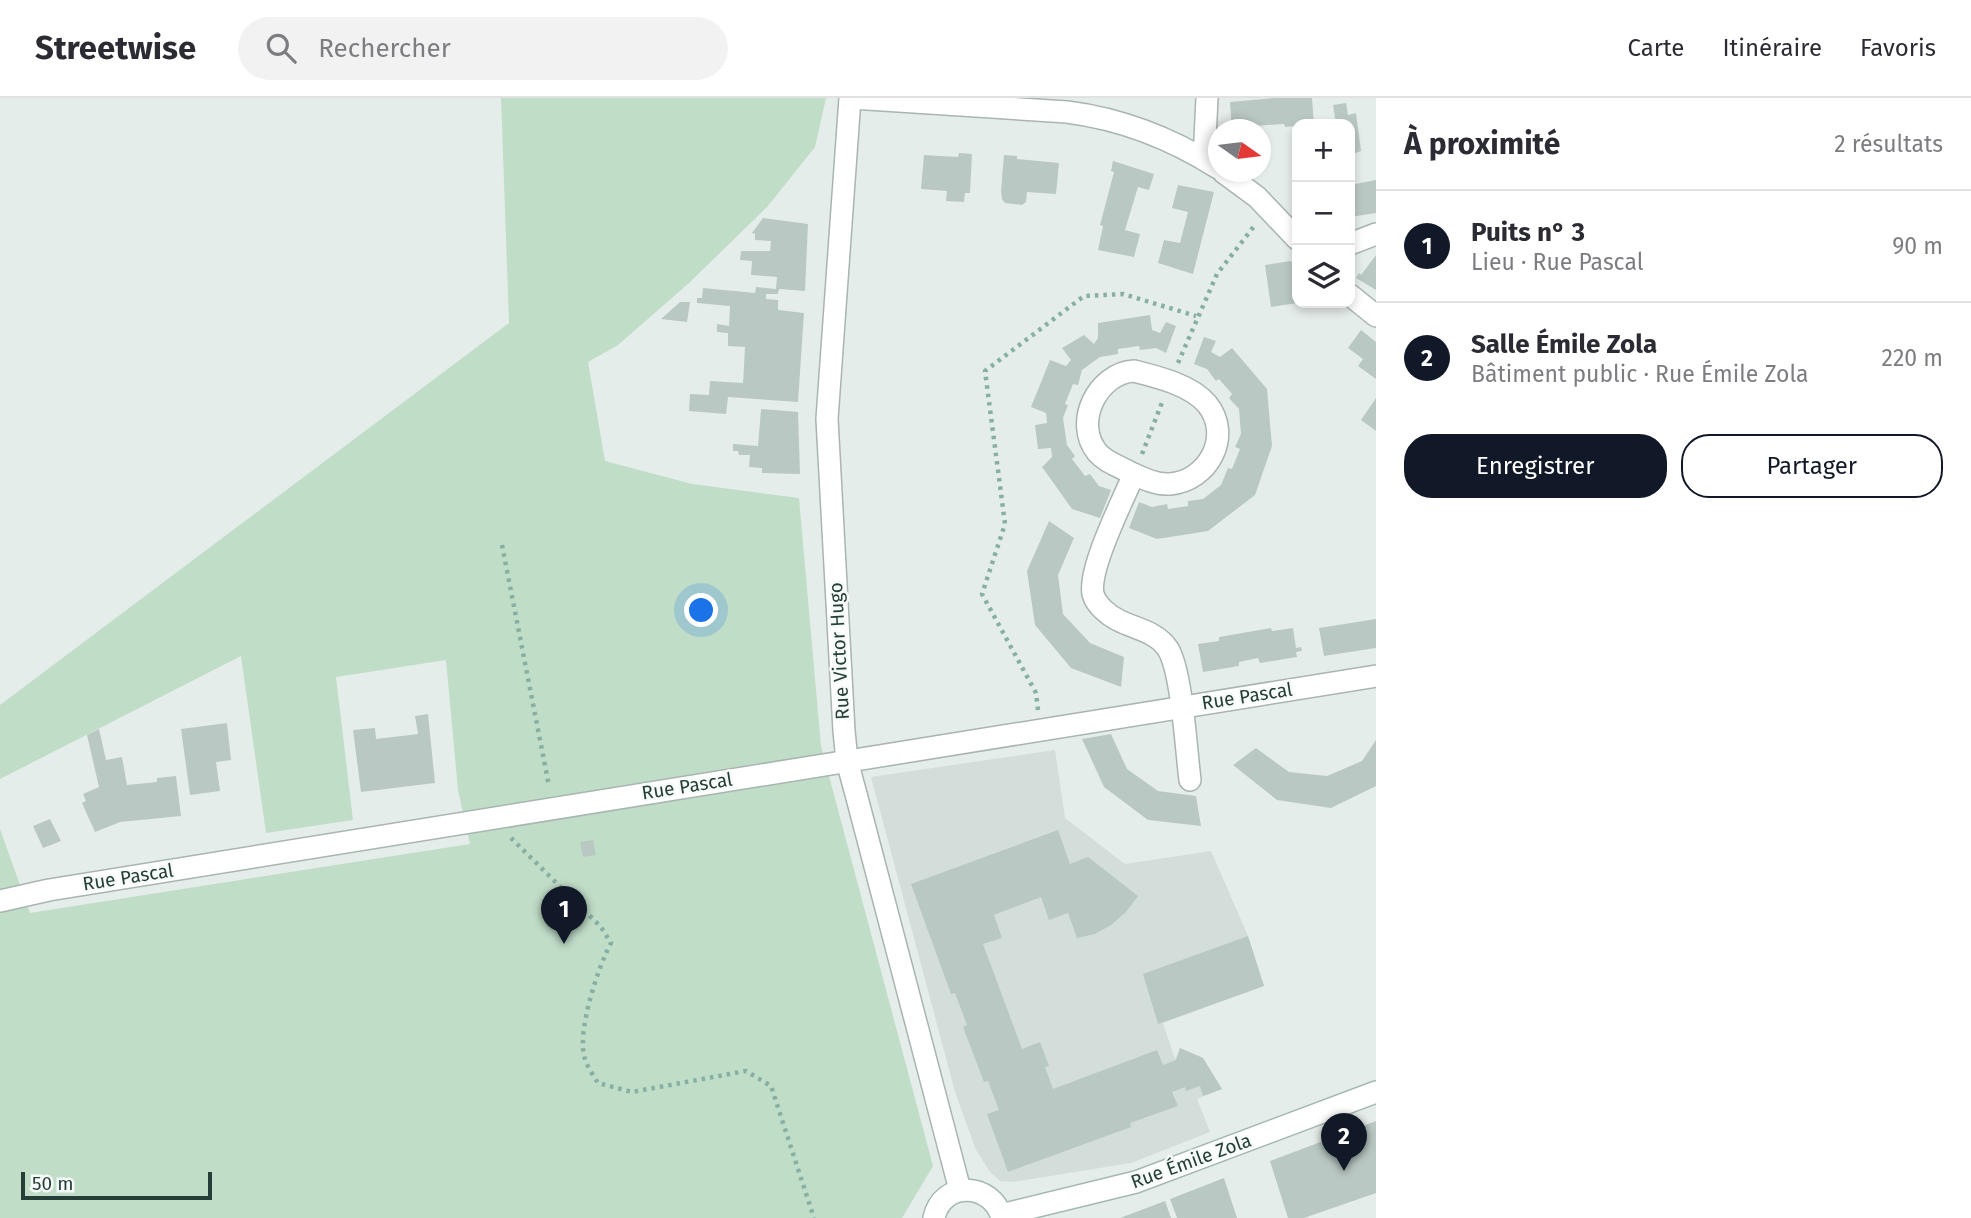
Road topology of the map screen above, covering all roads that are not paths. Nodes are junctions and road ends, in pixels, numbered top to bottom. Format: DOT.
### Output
graph roads {
  1 [pos="851,98"];
  2 [pos="1208,98"];
  3 [pos="1209,119"];
  4 [pos="1208,162"];
  5 [pos="1236,182"];
  6 [pos="1292,233"];
  7 [pos="1376,234"];
  8 [pos="1355,242"];
  9 [pos="1355,299"];
  10 [pos="1376,316"];
  11 [pos="1134,474"];
  12 [pos="1376,676"];
  13 [pos="1181,707"];
  14 [pos="847,761"];
  15 [pos="1190,780"];
  16 [pos="0,901"];
  17 [pos="1376,1091"];
  18 [pos="960,1190"];
  19 [pos="1001,1217"];
  20 [pos="934,1218"];
  1 -- 4 [label="street"];
  1 -- 14 [label="street, Rue Victor Hugo"];
  2 -- 3 [label="street"];
  5 -- 6 [label="street"];
  7 -- 8 [label="street"];
  9 -- 10 [label="street"];
  11 -- 11 [label="street"];
  11 -- 13 [label="street"];
  12 -- 13 [label="street, Rue Pascal"];
  13 -- 14 [label="street, Rue Pascal"];
  13 -- 15 [label="street"];
  14 -- 16 [label="street, Rue Pascal"];
  14 -- 18 [label="street, Rue Victor Hugo"];
  17 -- 19 [label="street, Rue Émile Zola"];
  18 -- 19 [label="street"];
  18 -- 20 [label="street"];
}
